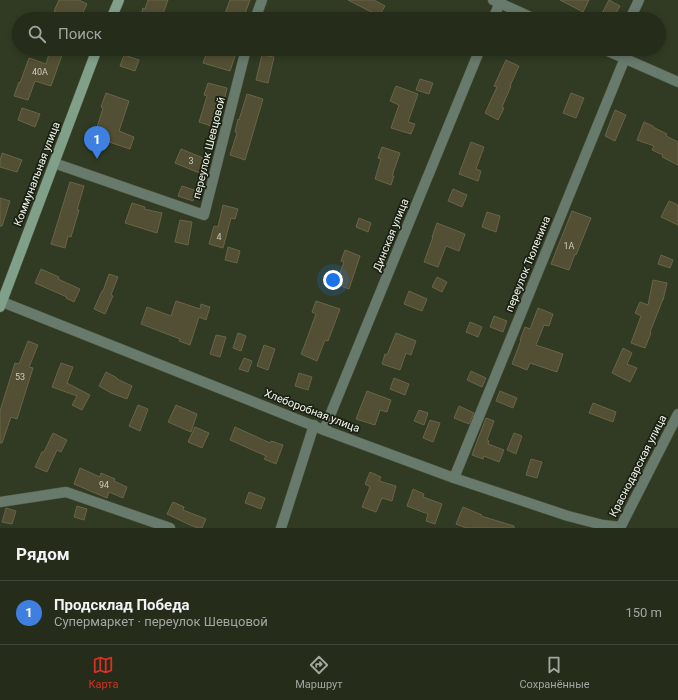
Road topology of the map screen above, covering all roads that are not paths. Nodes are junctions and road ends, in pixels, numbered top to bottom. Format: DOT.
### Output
graph roads {
  1 [pos="119,0"];
  2 [pos="262,0"];
  3 [pos="639,0"];
  4 [pos="498,1"];
  5 [pos="114,12"];
  6 [pos="258,12"];
  7 [pos="495,12"];
  8 [pos="521,12"];
  9 [pos="633,12"];
  10 [pos="94,56"];
  11 [pos="244,56"];
  12 [pos="477,56"];
  13 [pos="621,56"];
  14 [pos="624,58"];
  15 [pos="678,82"];
  16 [pos="54,163"];
  17 [pos="1,303"];
  18 [pos="678,414"];
  19 [pos="314,426"];
  20 [pos="324,430"];
  21 [pos="454,478"];
  22 [pos="0,502"];
  23 [pos="620,527"];
  24 [pos="170,528"];
  25 [pos="281,528"];
  1 -- 5 [label="street"];
  2 -- 6 [label="street"];
  3 -- 9 [label="street"];
  4 -- 7 [label="street"];
  4 -- 8 [label="street"];
  10 -- 16 [label="street, Коммунальная улица"];
  11 -- 16 [label="street, переулок Шевцовой"];
  12 -- 20 [label="street, Динская улица"];
  13 -- 14 [label="street"];
  14 -- 15 [label="street"];
  14 -- 21 [label="street, переулок Тюленина"];
  16 -- 17 [label="street, Коммунальная улица"];
  17 -- 19 [label="street, Хлеборобная улица"];
  18 -- 23 [label="street, Краснодарская улица"];
  19 -- 20 [label="street, Хлеборобная улица"];
  19 -- 25 [label="street"];
  20 -- 21 [label="street, Хлеборобная улица"];
  21 -- 23 [label="street, Хлеборобная улица"];
  22 -- 24 [label="street"];
}
